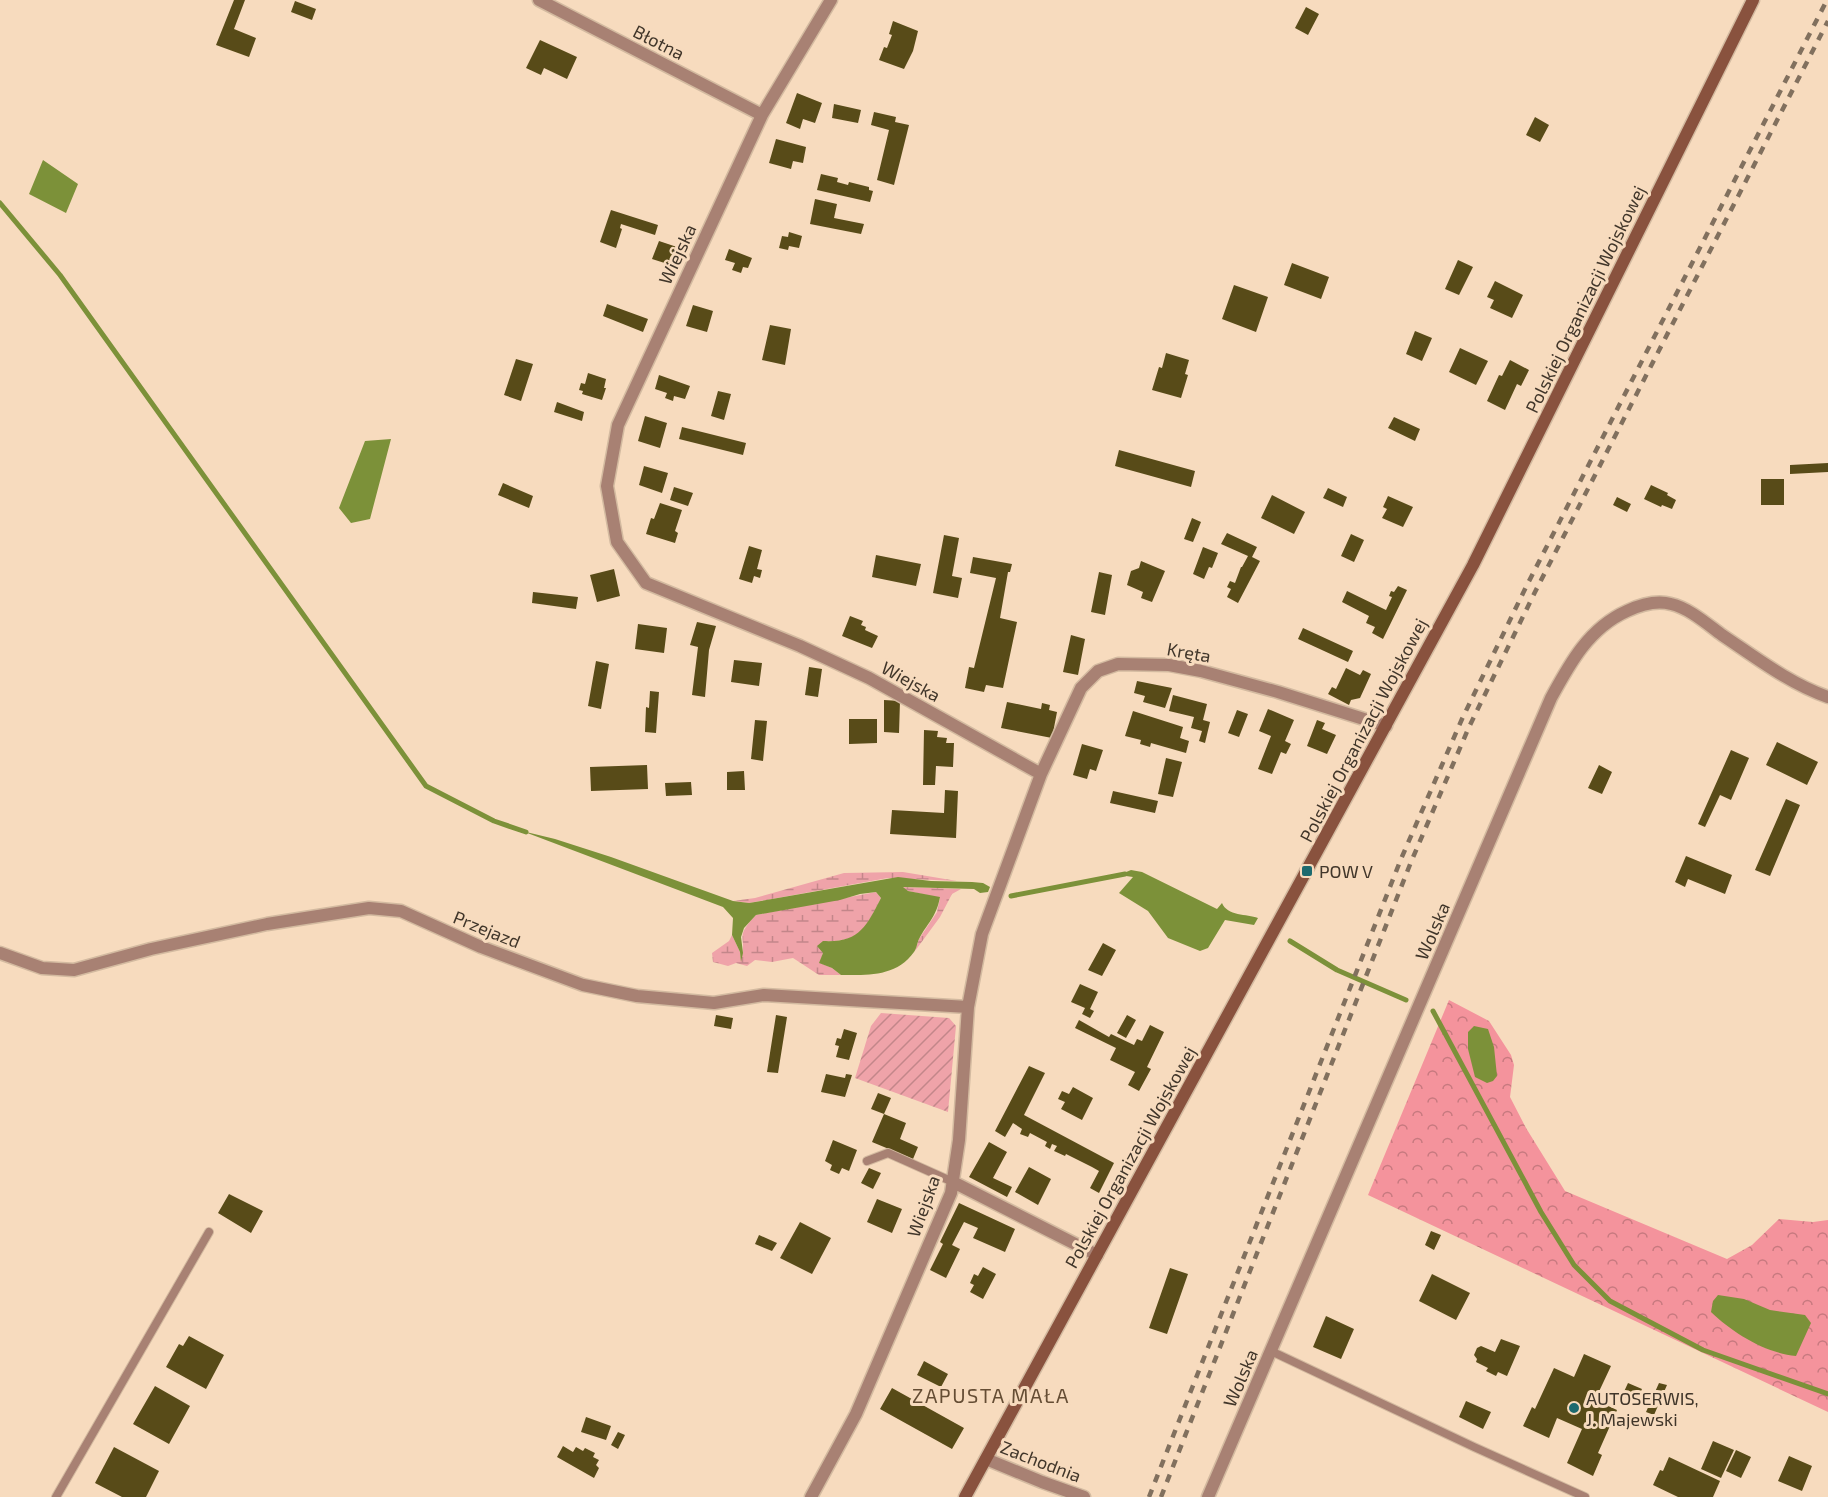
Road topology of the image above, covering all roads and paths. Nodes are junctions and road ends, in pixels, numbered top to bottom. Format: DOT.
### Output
graph roads {
  1 [pos="539,0"];
  2 [pos="831,0"];
  3 [pos="1753,0"];
  4 [pos="762,116"];
  5 [pos="1828,697"];
  6 [pos="1386,726"];
  7 [pos="1041,774"];
  8 [pos="0,953"];
  9 [pos="968,1007"];
  10 [pos="867,1161"];
  11 [pos="953,1182"];
  12 [pos="208,1232"];
  13 [pos="1097,1255"];
  14 [pos="1271,1351"];
  15 [pos="986,1459"];
  16 [pos="56,1497"];
  17 [pos="811,1497"];
  18 [pos="965,1497"];
  19 [pos="1084,1497"];
  20 [pos="1208,1497"];
  21 [pos="1585,1497"];
  1 -- 4 [label="street, Błotna"];
  2 -- 4 [label="street, Wiejska"];
  3 -- 6 [label="main road, Polskiej Organizacji Wojskowej"];
  4 -- 7 [label="street, Wiejska"];
  5 -- 14 [label="street, Wolska"];
  6 -- 7 [label="street, Kręta"];
  6 -- 13 [label="main road, Polskiej Organizacji Wojskowej"];
  7 -- 9 [label="street, Wiejska"];
  8 -- 9 [label="street, Przejazd"];
  9 -- 11 [label="street, Wiejska"];
  10 -- 11 [label="lane"];
  11 -- 13 [label="street"];
  11 -- 17 [label="street, Wiejska"];
  12 -- 16 [label="lane"];
  13 -- 15 [label="main road, Polskiej Organizacji Wojskowej"];
  14 -- 20 [label="street, Wolska"];
  14 -- 21 [label="lane"];
  15 -- 18 [label="main road, Polskiej Organizacji Wojskowej"];
  15 -- 19 [label="street, Zachodnia"];
}
